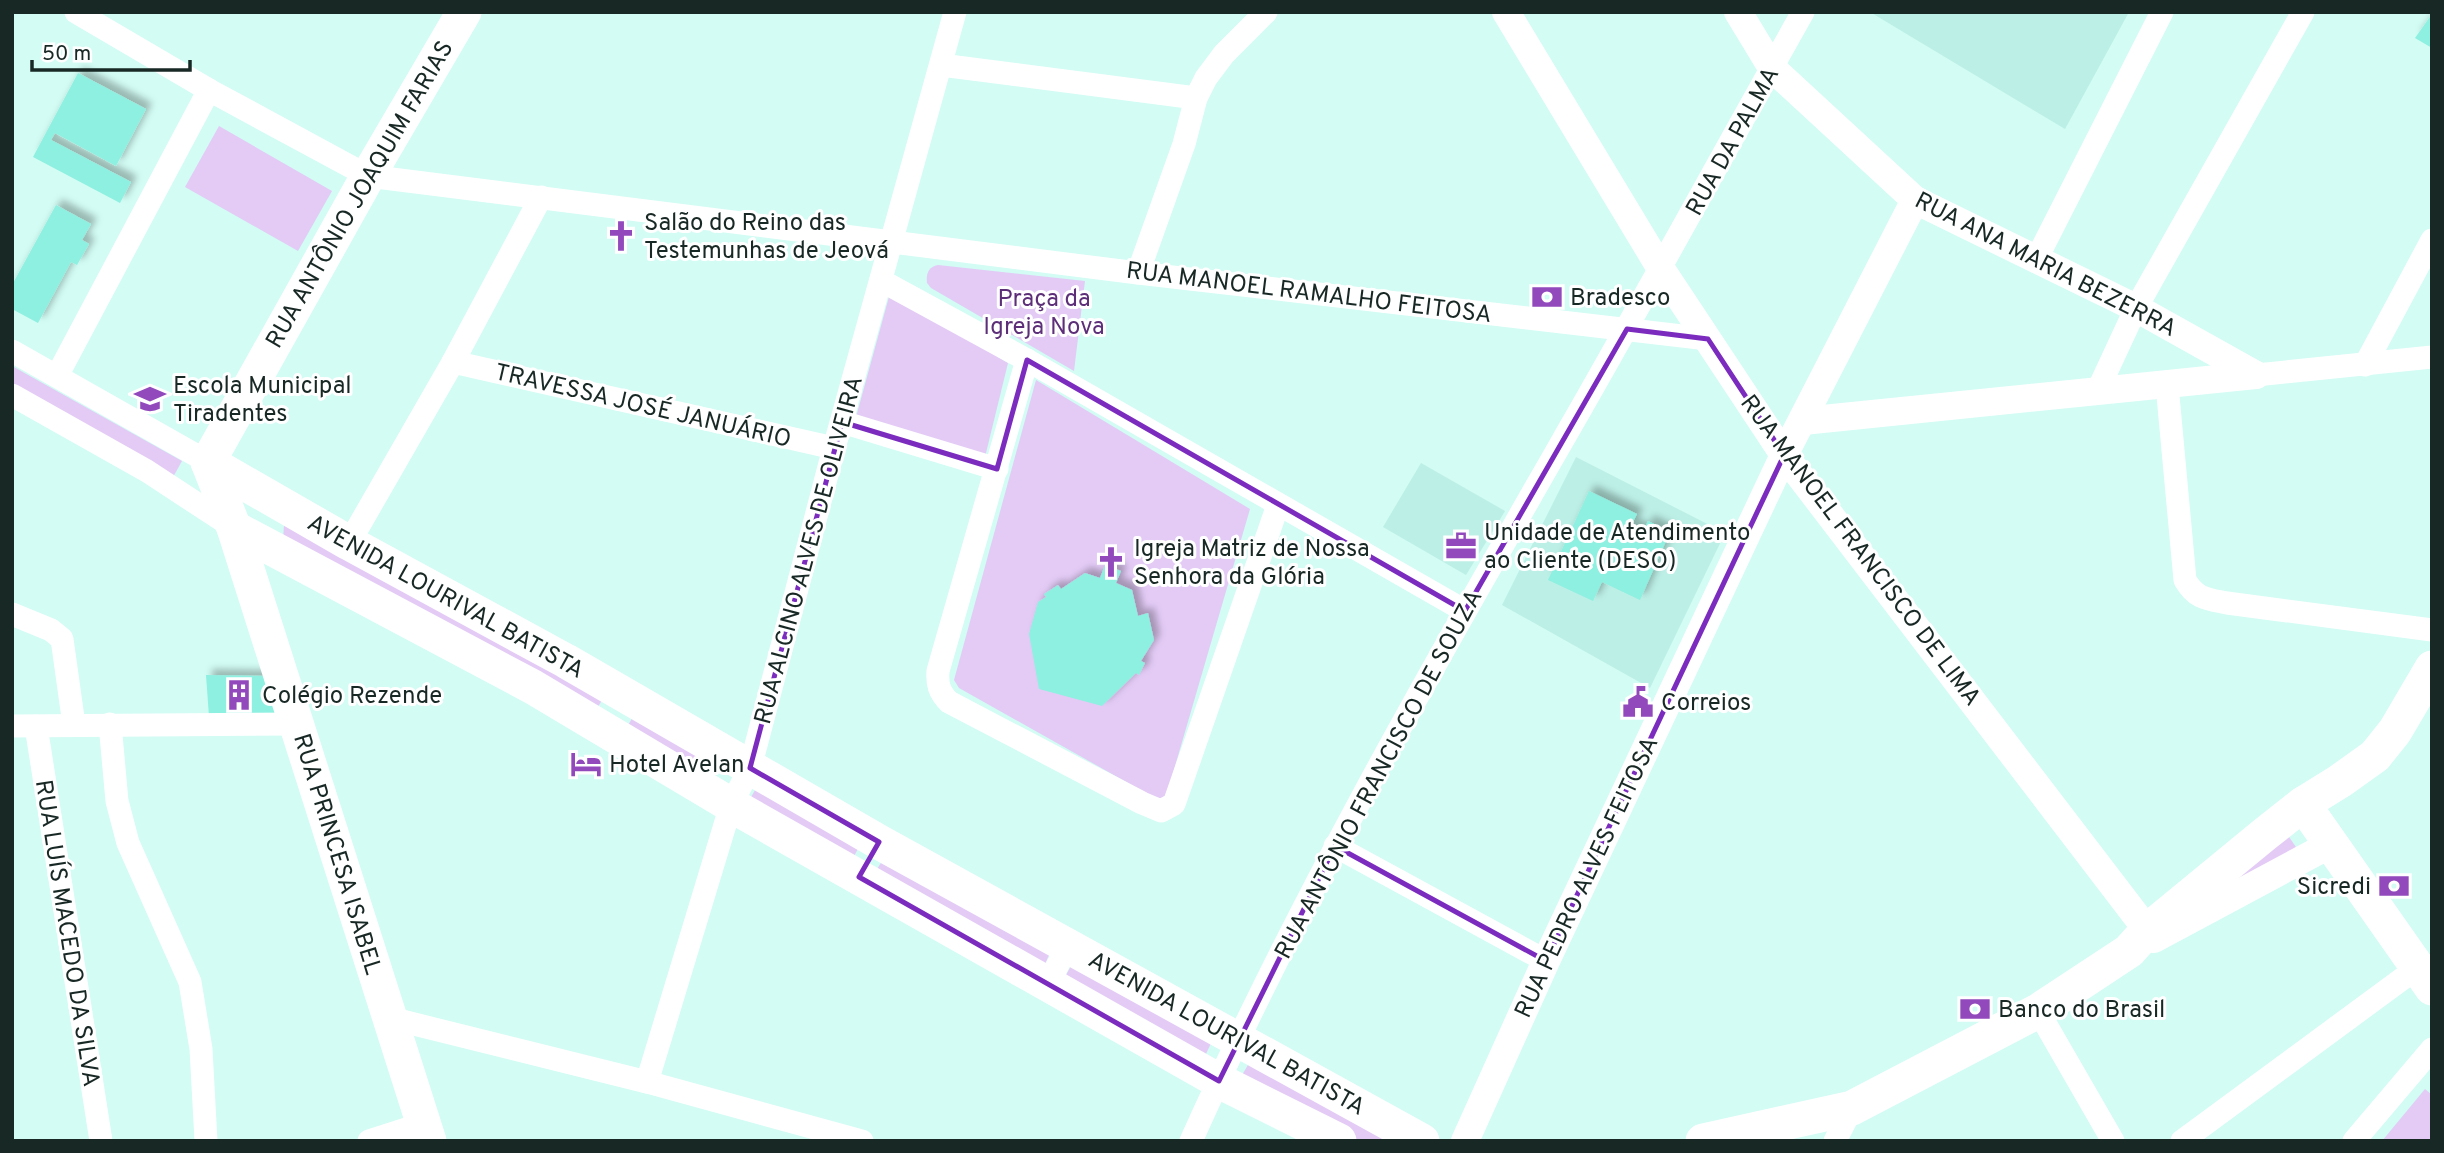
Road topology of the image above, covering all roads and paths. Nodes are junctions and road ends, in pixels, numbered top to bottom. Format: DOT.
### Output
graph roads {
  1 [pos="76,12"];
  2 [pos="464,12"];
  3 [pos="955,12"];
  4 [pos="1266,12"];
  5 [pos="1506,12"];
  6 [pos="1738,12"];
  7 [pos="1803,12"];
  8 [pos="2162,12"];
  9 [pos="2303,12"];
  10 [pos="941,65"];
  11 [pos="1772,68"];
  12 [pos="209,90"];
  13 [pos="1196,98"];
  14 [pos="368,176"];
  15 [pos="541,197"];
  16 [pos="1915,200"];
  17 [pos="2432,240"];
  18 [pos="892,241"];
  19 [pos="2037,258"];
  20 [pos="1661,269"];
  21 [pos="1138,273"];
  22 [pos="882,281"];
  23 [pos="2136,307"];
  24 [pos="1627,329"];
  25 [pos="1708,339"];
  26 [pos="12,351"];
  27 [pos="2432,357"];
  28 [pos="1027,360"];
  29 [pos="453,362"];
  30 [pos="2365,365"];
  31 [pos="2256,375"];
  32 [pos="57,376"];
  33 [pos="2167,385"];
  34 [pos="2097,392"];
  35 [pos="12,395"];
  36 [pos="1803,421"];
  37 [pos="842,422"];
  38 [pos="834,448"];
  39 [pos="1784,455"];
  40 [pos="208,462"];
  41 [pos="997,469"];
  42 [pos="1278,505"];
  43 [pos="234,528"];
  44 [pos="349,543"];
  45 [pos="1465,611"];
  46 [pos="12,614"];
  47 [pos="2432,630"];
  48 [pos="2426,693"];
  49 [pos="110,724"];
  50 [pos="298,724"];
  51 [pos="74,725"];
  52 [pos="12,726"];
  53 [pos="36,726"];
  54 [pos="750,768"];
  55 [pos="2302,804"];
  56 [pos="731,805"];
  57 [pos="879,842"];
  58 [pos="2331,844"];
  59 [pos="1335,846"];
  60 [pos="859,877"];
  61 [pos="2144,940"];
  62 [pos="1068,946"];
  63 [pos="1546,961"];
  64 [pos="2425,978"];
  65 [pos="1047,985"];
  66 [pos="2038,1011"];
  67 [pos="390,1018"];
  68 [pos="1238,1040"];
  69 [pos="2432,1049"];
  70 [pos="647,1082"];
  71 [pos="1219,1082"];
  72 [pos="1852,1108"];
  73 [pos="425,1132"];
  74 [pos="100,1141"];
  75 [pos="206,1141"];
  76 [pos="369,1141"];
  77 [pos="862,1141"];
  78 [pos="1191,1141"];
  79 [pos="1339,1141"];
  80 [pos="1422,1141"];
  81 [pos="1465,1141"];
  82 [pos="1703,1141"];
  83 [pos="1835,1141"];
  84 [pos="2113,1141"];
  85 [pos="2182,1141"];
  86 [pos="2354,1141"];
  1 -- 12 [label="street"];
  2 -- 14 [label="main road, RUA ANTÔNIO JOAQUIM FARIAS"];
  3 -- 10 [label="street, RUA ALCINO ALVES DE OLIVEIRA"];
  4 -- 13 [label="street"];
  5 -- 20 [label="street, RUA MANOEL FRANCISCO DE LIMA"];
  6 -- 11 [label="street, RUA ANA MARIA BEZERRA"];
  7 -- 11 [label="street, RUA DA PALMA"];
  8 -- 19 [label="street"];
  9 -- 23 [label="street"];
  10 -- 13 [label="street"];
  10 -- 18 [label="street, RUA ALCINO ALVES DE OLIVEIRA"];
  11 -- 16 [label="street, RUA ANA MARIA BEZERRA"];
  11 -- 20 [label="street, RUA DA PALMA"];
  12 -- 14 [label="street"];
  12 -- 32 [label="street"];
  13 -- 21 [label="street"];
  14 -- 15 [label="street, RUA MANOEL RAMALHO FEITOSA"];
  14 -- 40 [label="main road, RUA ANTÔNIO JOAQUIM FARIAS"];
  15 -- 18 [label="street, RUA MANOEL RAMALHO FEITOSA"];
  15 -- 29 [label="street"];
  16 -- 19 [label="street, RUA ANA MARIA BEZERRA"];
  16 -- 36 [label="street, RUA PEDRO ALVES FEITOSA"];
  17 -- 30 [label="street"];
  18 -- 21 [label="street, RUA MANOEL RAMALHO FEITOSA"];
  18 -- 22 [label="street, RUA ALCINO ALVES DE OLIVEIRA"];
  19 -- 23 [label="street, RUA ANA MARIA BEZERRA"];
  20 -- 24 [label="street, RUA ANTÔNIO FRANCISCO DE SOUZA"];
  20 -- 25 [label="street, RUA MANOEL FRANCISCO DE LIMA"];
  21 -- 24 [label="street, RUA MANOEL RAMALHO FEITOSA"];
  22 -- 28 [label="street"];
  22 -- 37 [label="street, RUA ALCINO ALVES DE OLIVEIRA"];
  23 -- 31 [label="street, RUA ANA MARIA BEZERRA"];
  23 -- 34 [label="street"];
  24 -- 25 [label="street, RUA MANOEL RAMALHO FEITOSA"];
  24 -- 45 [label="street, RUA ANTÔNIO FRANCISCO DE SOUZA"];
  25 -- 39 [label="street, RUA MANOEL FRANCISCO DE LIMA"];
  26 -- 32 [label="street, AVENIDA LOURIVAL BATISTA"];
  27 -- 30 [label="street"];
  28 -- 41 [label="street"];
  28 -- 42 [label="street"];
  29 -- 38 [label="street, TRAVESSA JOSÉ JANUÁRIO"];
  29 -- 44 [label="street"];
  30 -- 31 [label="street"];
  31 -- 33 [label="street"];
  32 -- 40 [label="street, AVENIDA LOURIVAL BATISTA"];
  33 -- 34 [label="street"];
  33 -- 47 [label="street"];
  34 -- 36 [label="street"];
  35 -- 43 [label="street, AVENIDA LOURIVAL BATISTA"];
  36 -- 39 [label="street, RUA PEDRO ALVES FEITOSA"];
  37 -- 38 [label="street, RUA ALCINO ALVES DE OLIVEIRA"];
  37 -- 41 [label="street"];
  38 -- 54 [label="street, RUA ALCINO ALVES DE OLIVEIRA"];
  39 -- 61 [label="street, RUA MANOEL FRANCISCO DE LIMA"];
  39 -- 63 [label="street, RUA PEDRO ALVES FEITOSA"];
  40 -- 43 [label="main road"];
  40 -- 44 [label="main road, AVENIDA LOURIVAL BATISTA"];
  41 -- 42 [label="street"];
  42 -- 45 [label="street"];
  43 -- 50 [label="main road, RUA PRINCESA ISABEL"];
  43 -- 56 [label="main road, AVENIDA LOURIVAL BATISTA"];
  44 -- 54 [label="main road, AVENIDA LOURIVAL BATISTA"];
  45 -- 59 [label="street, RUA ANTÔNIO FRANCISCO DE SOUZA"];
  46 -- 51 [label="street"];
  48 -- 55 [label="main road"];
  49 -- 50 [label="street"];
  49 -- 51 [label="street"];
  49 -- 75 [label="street"];
  50 -- 67 [label="main road, RUA PRINCESA ISABEL"];
  51 -- 53 [label="street"];
  52 -- 53 [label="street"];
  53 -- 74 [label="street, RUA LUÍS MACEDO DA SILVA"];
  54 -- 56 [label="street, RUA ALCINO ALVES DE OLIVEIRA"];
  54 -- 57 [label="main road, AVENIDA LOURIVAL BATISTA"];
  55 -- 58 [label="main road"];
  55 -- 61 [label="main road"];
  56 -- 60 [label="main road, AVENIDA LOURIVAL BATISTA"];
  56 -- 70 [label="street, RUA ALCINO ALVES DE OLIVEIRA"];
  57 -- 60 [label="street"];
  57 -- 62 [label="main road, AVENIDA LOURIVAL BATISTA"];
  58 -- 61 [label="street"];
  58 -- 64 [label="main road"];
  59 -- 63 [label="street"];
  59 -- 68 [label="street, RUA ANTÔNIO FRANCISCO DE SOUZA"];
  60 -- 65 [label="main road, AVENIDA LOURIVAL BATISTA"];
  61 -- 66 [label="main road"];
  62 -- 65 [label="street, AVENIDA LOURIVAL BATISTA"];
  62 -- 68 [label="main road, AVENIDA LOURIVAL BATISTA"];
  63 -- 81 [label="street, RUA PEDRO ALVES FEITOSA"];
  64 -- 85 [label="street"];
  65 -- 71 [label="main road, AVENIDA LOURIVAL BATISTA"];
  66 -- 72 [label="main road"];
  66 -- 84 [label="street"];
  67 -- 70 [label="street"];
  67 -- 73 [label="main road, RUA PRINCESA ISABEL"];
  68 -- 71 [label="street, RUA ANTÔNIO FRANCISCO DE SOUZA"];
  68 -- 80 [label="main road, AVENIDA LOURIVAL BATISTA"];
  69 -- 86 [label="street"];
  70 -- 77 [label="street"];
  71 -- 78 [label="street, RUA ANTÔNIO FRANCISCO DE SOUZA"];
  71 -- 79 [label="main road, AVENIDA LOURIVAL BATISTA"];
  72 -- 82 [label="main road"];
  72 -- 83 [label="street"];
  73 -- 76 [label="street"];
}
